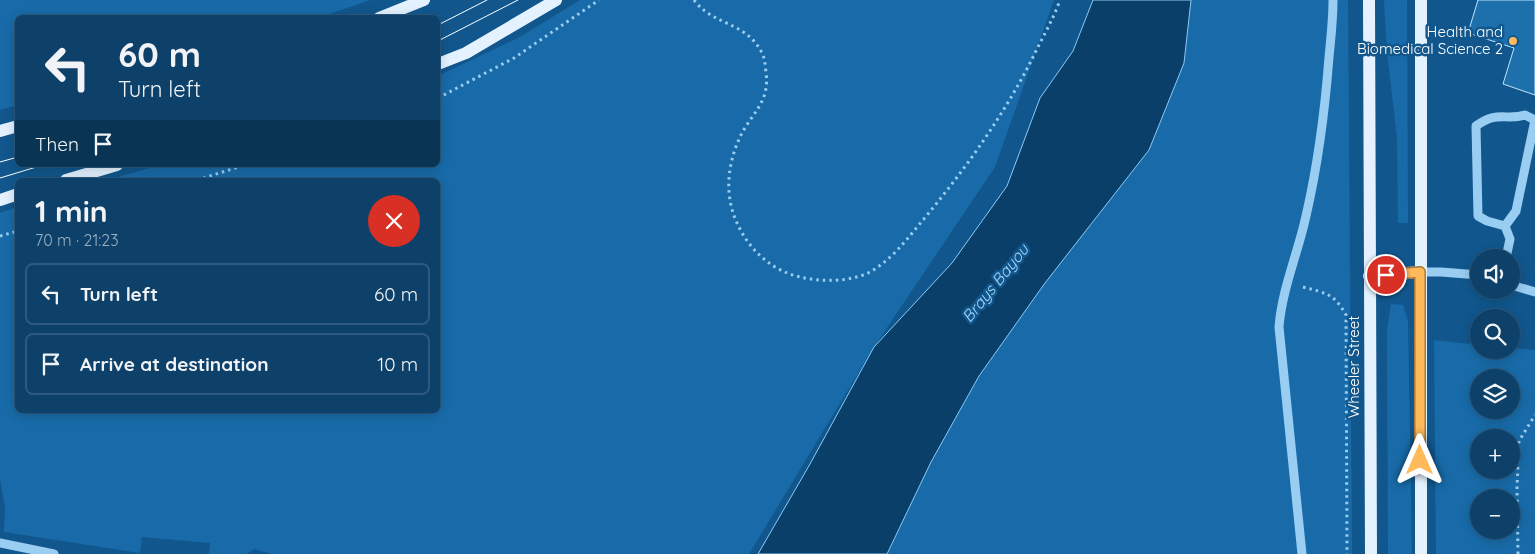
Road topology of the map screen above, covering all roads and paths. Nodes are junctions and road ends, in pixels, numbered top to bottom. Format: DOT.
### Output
graph roads {
  1 [pos="424,0"];
  2 [pos="556,0"];
  3 [pos="599,0"];
  4 [pos="694,0"];
  5 [pos="1060,0"];
  6 [pos="1333,0"];
  7 [pos="1369,0"];
  8 [pos="1421,0"];
  9 [pos="386,15"];
  10 [pos="440,63"];
  11 [pos="440,97"];
  12 [pos="15,127"];
  13 [pos="0,131"];
  14 [pos="110,167"];
  15 [pos="239,167"];
  16 [pos="73,178"];
  17 [pos="203,178"];
  18 [pos="15,195"];
  19 [pos="0,200"];
  20 [pos="1506,226"];
  21 [pos="15,233"];
  22 [pos="0,236"];
  23 [pos="1508,249"];
  24 [pos="1420,272"];
  25 [pos="1470,274"];
  26 [pos="1369,276"];
  27 [pos="1289,283"];
  28 [pos="1520,288"];
  29 [pos="1535,292"];
  30 [pos="1535,415"];
  31 [pos="0,543"];
  32 [pos="54,554"];
  33 [pos="1302,554"];
  34 [pos="1347,554"];
  35 [pos="1371,554"];
  36 [pos="1421,554"];
  37 [pos="1518,554"];
  1 -- 9 [label="main road"];
  2 -- 10 [label="main road"];
  3 -- 11 [label="path"];
  4 -- 5 [label="path"];
  6 -- 27 [label="street"];
  7 -- 26 [label="main road, Wheeler Street"];
  8 -- 24 [label="main road"];
  12 -- 13 [label="main road"];
  14 -- 16 [label="main road"];
  15 -- 17 [label="path"];
  18 -- 19 [label="main road"];
  20 -- 20 [label="street"];
  20 -- 23 [label="street"];
  21 -- 22 [label="path"];
  24 -- 25 [label="street"];
  24 -- 26 [label="main road"];
  24 -- 36 [label="main road"];
  26 -- 35 [label="main road, Wheeler Street"];
  27 -- 33 [label="street"];
  27 -- 34 [label="path"];
  28 -- 29 [label="street"];
  30 -- 37 [label="path"];
  31 -- 32 [label="street"];
}
